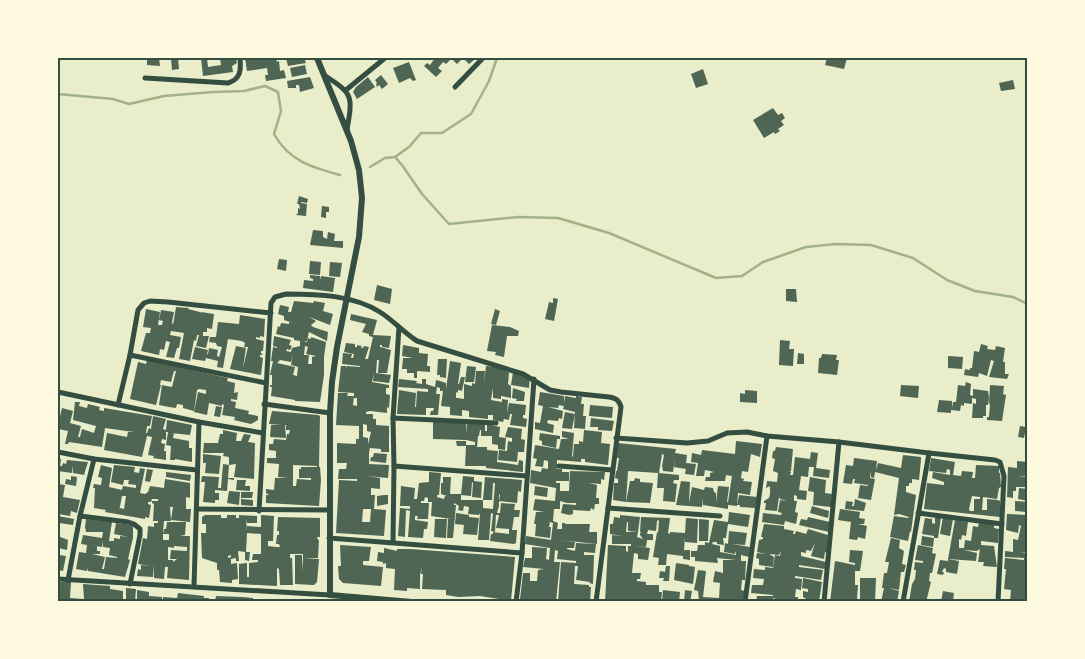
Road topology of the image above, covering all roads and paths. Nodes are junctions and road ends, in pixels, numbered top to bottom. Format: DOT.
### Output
graph roads {
  1 [pos="240,58"];
  2 [pos="317,58"];
  3 [pos="385,58"];
  4 [pos="483,58"];
  5 [pos="324,75"];
  6 [pos="144,78"];
  7 [pos="455,87"];
  8 [pos="346,90"];
  9 [pos="347,131"];
  10 [pos="346,298"];
  11 [pos="271,313"];
  12 [pos="399,327"];
  13 [pos="130,355"];
  14 [pos="534,379"];
  15 [pos="266,383"];
  16 [pos="58,392"];
  17 [pos="264,404"];
  18 [pos="118,406"];
  19 [pos="330,413"];
  20 [pos="393,418"];
  21 [pos="199,422"];
  22 [pos="496,423"];
  23 [pos="263,433"];
  24 [pos="767,436"];
  25 [pos="616,438"];
  26 [pos="839,442"];
  27 [pos="58,452"];
  28 [pos="929,453"];
  29 [pos="94,459"];
  30 [pos="394,466"];
  31 [pos="559,466"];
  32 [pos="197,470"];
  33 [pos="612,470"];
  34 [pos="527,476"];
  35 [pos="608,508"];
  36 [pos="197,509"];
  37 [pos="329,510"];
  38 [pos="259,511"];
  39 [pos="918,514"];
  40 [pos="80,516"];
  41 [pos="720,516"];
  42 [pos="1002,524"];
  43 [pos="329,538"];
  44 [pos="392,542"];
  45 [pos="522,553"];
  46 [pos="58,578"];
  47 [pos="68,580"];
  48 [pos="130,584"];
  49 [pos="194,586"];
  50 [pos="327,594"];
  51 [pos="324,602"];
  52 [pos="412,602"];
  53 [pos="516,602"];
  54 [pos="596,602"];
  55 [pos="745,602"];
  56 [pos="824,602"];
  57 [pos="902,602"];
  58 [pos="998,602"];
  1 -- 6 [label="street"];
  2 -- 5 [label="street"];
  3 -- 8 [label="street"];
  4 -- 7 [label="street"];
  5 -- 8 [label="street"];
  5 -- 9 [label="street"];
  8 -- 9 [label="street"];
  9 -- 10 [label="street"];
  10 -- 11 [label="street"];
  10 -- 12 [label="street"];
  10 -- 19 [label="street"];
  11 -- 13 [label="street"];
  11 -- 15 [label="street"];
  12 -- 14 [label="street"];
  12 -- 20 [label="street"];
  13 -- 15 [label="street"];
  13 -- 18 [label="street"];
  14 -- 25 [label="street"];
  14 -- 34 [label="street"];
  15 -- 17 [label="street"];
  16 -- 18 [label="street"];
  17 -- 19 [label="street"];
  17 -- 23 [label="street"];
  18 -- 21 [label="street"];
  19 -- 37 [label="street"];
  20 -- 22 [label="street"];
  20 -- 30 [label="street"];
  21 -- 23 [label="street"];
  21 -- 32 [label="street"];
  23 -- 38 [label="street"];
  24 -- 25 [label="street"];
  24 -- 26 [label="street"];
  24 -- 55 [label="street"];
  25 -- 33 [label="street"];
  26 -- 28 [label="street"];
  26 -- 56 [label="street"];
  27 -- 29 [label="street"];
  28 -- 39 [label="street"];
  28 -- 42 [label="street"];
  29 -- 32 [label="street"];
  29 -- 40 [label="street"];
  30 -- 34 [label="street"];
  30 -- 44 [label="street"];
  31 -- 33 [label="street"];
  32 -- 36 [label="street"];
  33 -- 35 [label="street"];
  34 -- 45 [label="street"];
  35 -- 41 [label="street"];
  35 -- 54 [label="street"];
  36 -- 38 [label="street"];
  36 -- 49 [label="street"];
  37 -- 38 [label="street"];
  37 -- 43 [label="street"];
  39 -- 42 [label="street"];
  39 -- 57 [label="street"];
  40 -- 47 [label="street"];
  40 -- 48 [label="street"];
  42 -- 58 [label="street"];
  43 -- 44 [label="street"];
  43 -- 50 [label="street"];
  44 -- 45 [label="street"];
  45 -- 53 [label="street"];
  46 -- 47 [label="street"];
  47 -- 48 [label="street"];
  48 -- 49 [label="street"];
  49 -- 50 [label="street"];
  50 -- 51 [label="street"];
  50 -- 52 [label="street"];
}
